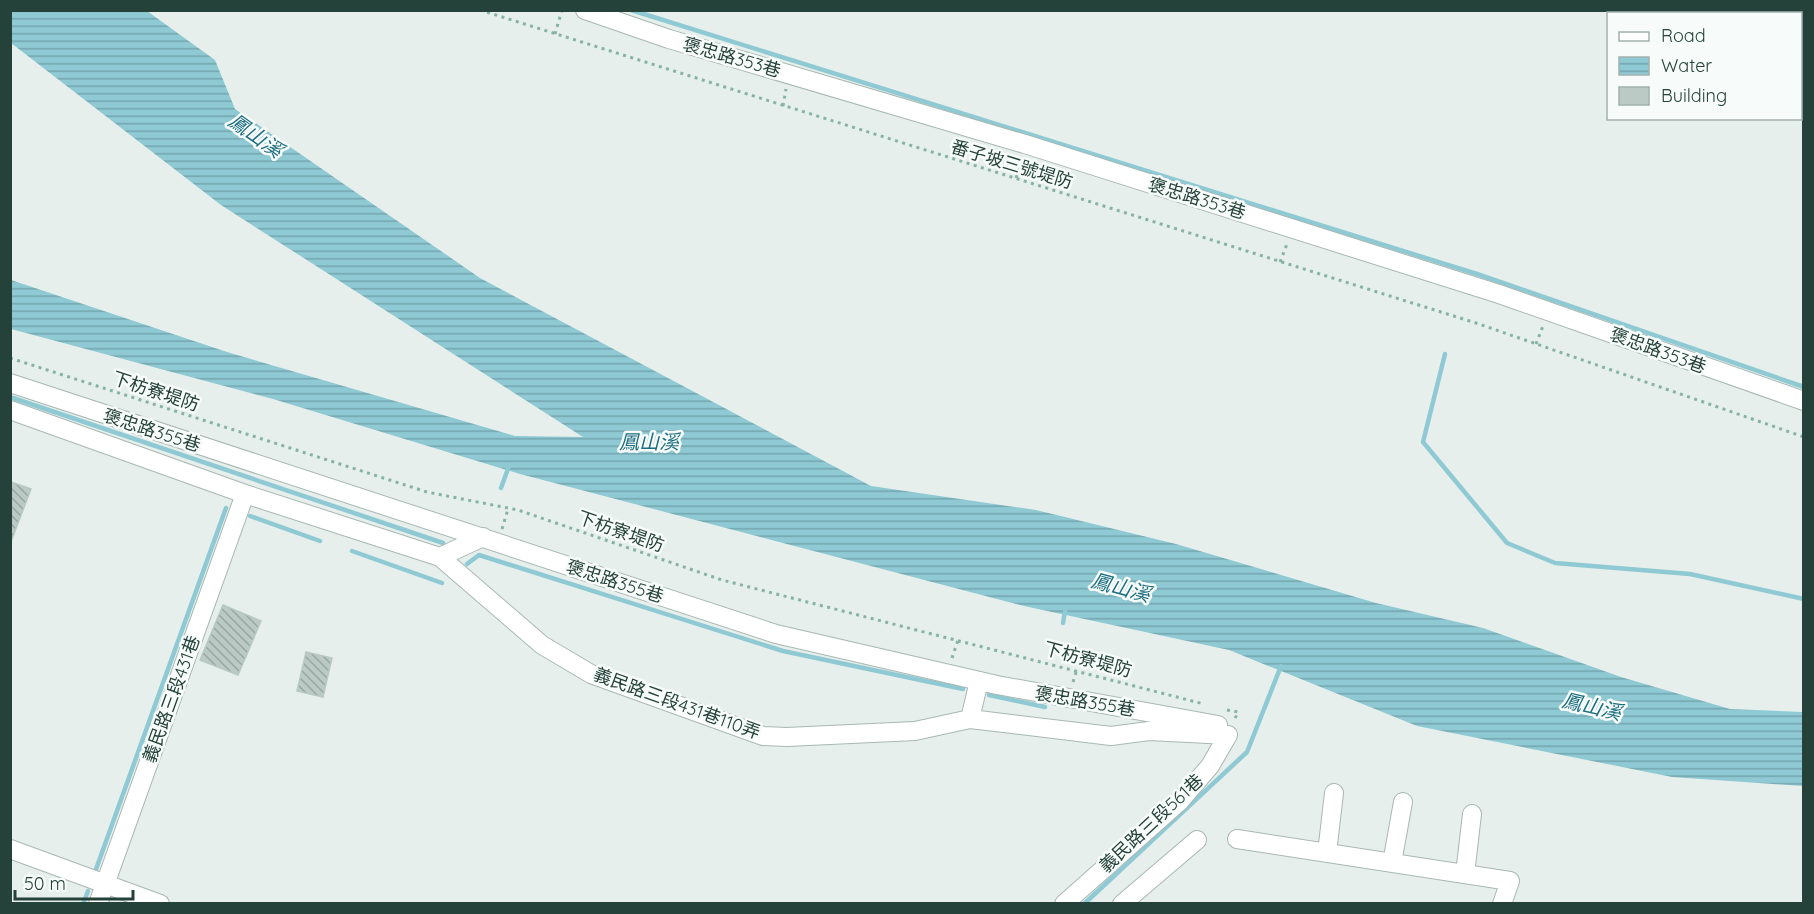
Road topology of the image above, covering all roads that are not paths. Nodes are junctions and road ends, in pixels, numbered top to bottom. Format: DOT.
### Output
graph roads {
  1 [pos="585,10"];
  2 [pos="10,383"];
  3 [pos="1803,401"];
  4 [pos="10,410"];
  5 [pos="244,494"];
  6 [pos="490,539"];
  7 [pos="440,557"];
  8 [pos="979,681"];
  9 [pos="970,719"];
  10 [pos="1228,735"];
  11 [pos="1334,794"];
  12 [pos="1403,802"];
  13 [pos="1472,814"];
  14 [pos="1237,839"];
  15 [pos="1197,840"];
  16 [pos="10,849"];
  17 [pos="1327,853"];
  18 [pos="1392,862"];
  19 [pos="1465,874"];
  20 [pos="106,884"];
  21 [pos="98,903"];
  22 [pos="160,903"];
  23 [pos="1064,903"];
  24 [pos="1122,903"];
  25 [pos="1502,903"];
  1 -- 3 [label="street, 褒忠路353巷"];
  2 -- 6 [label="street, 褒忠路355巷"];
  4 -- 5 [label="street, 褒忠路355巷"];
  5 -- 7 [label="street, 義民路三段431巷110弄"];
  5 -- 20 [label="street, 義民路三段431巷"];
  6 -- 7 [label="street"];
  6 -- 8 [label="street, 褒忠路355巷"];
  7 -- 9 [label="street, 義民路三段431巷110弄"];
  8 -- 9 [label="street"];
  8 -- 10 [label="street, 褒忠路355巷"];
  9 -- 10 [label="street, 義民路三段431巷110弄"];
  10 -- 23 [label="street, 義民路三段561巷"];
  11 -- 17 [label="street"];
  12 -- 18 [label="street"];
  13 -- 19 [label="street"];
  14 -- 17 [label="street"];
  15 -- 24 [label="street"];
  16 -- 20 [label="street"];
  17 -- 18 [label="street"];
  18 -- 19 [label="street"];
  19 -- 25 [label="street"];
  20 -- 21 [label="street, 義民路三段431巷"];
  20 -- 22 [label="street"];
}
